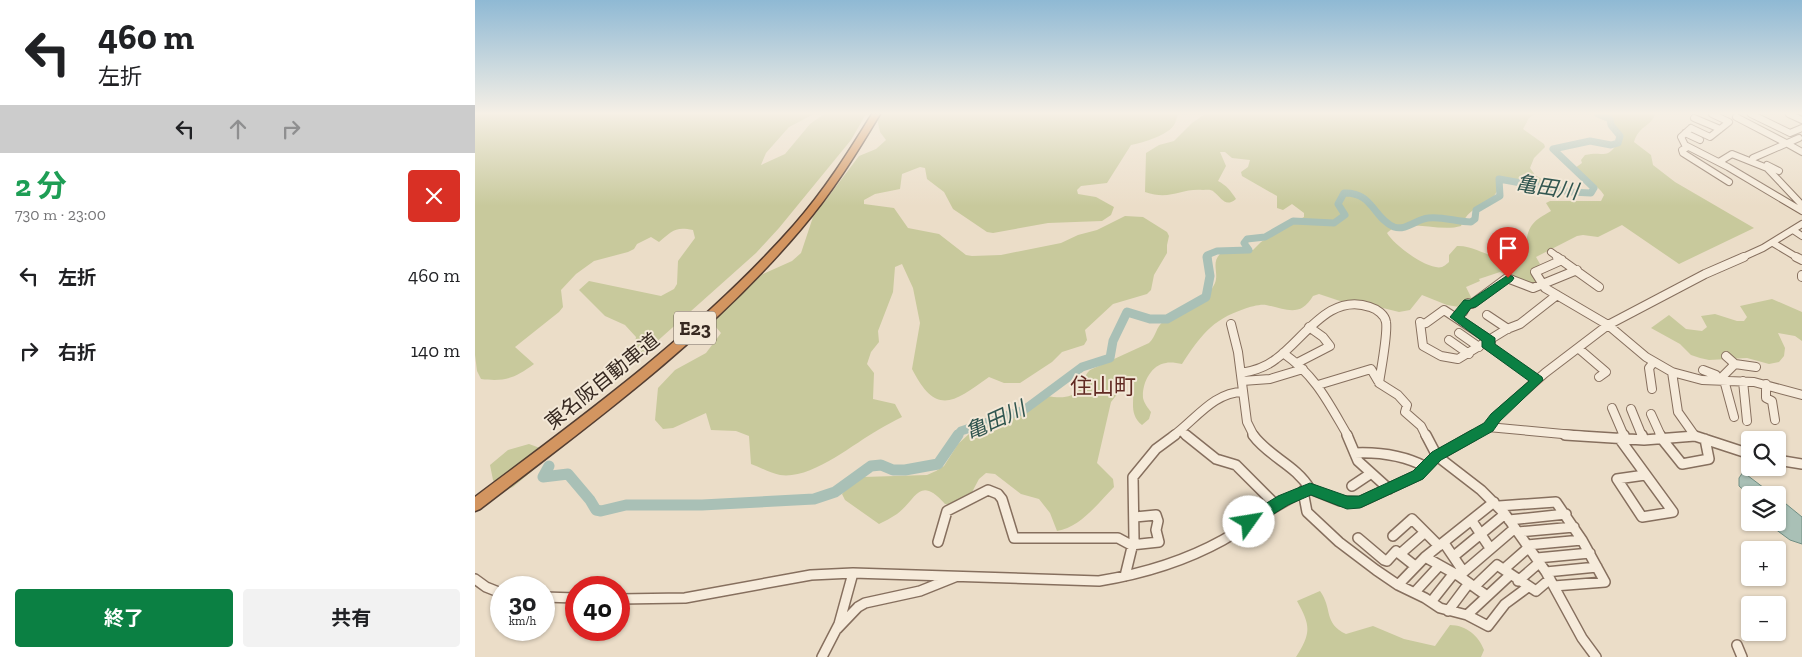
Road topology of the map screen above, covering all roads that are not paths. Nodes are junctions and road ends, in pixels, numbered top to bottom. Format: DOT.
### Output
graph roads {
  1 [pos="853,145"];
  2 [pos="858,145"];
  3 [pos="1685,145"];
  4 [pos="1781,145"];
  5 [pos="1789,145"];
  6 [pos="1688,147"];
  7 [pos="1802,152"];
  8 [pos="1719,162"];
  9 [pos="1728,167"];
  10 [pos="1779,171"];
  11 [pos="1713,173"];
  12 [pos="1729,182"];
  13 [pos="1802,205"];
  14 [pos="1802,211"];
  15 [pos="1802,224"];
  16 [pos="1793,230"];
  17 [pos="1802,236"];
  18 [pos="1773,243"];
  19 [pos="1551,252"];
  20 [pos="1562,260"];
  21 [pos="1802,260"];
  22 [pos="1577,270"];
  23 [pos="1542,285"];
  24 [pos="1599,287"];
  25 [pos="1557,294"];
  26 [pos="1487,315"];
  27 [pos="1456,317"];
  28 [pos="1231,324"];
  29 [pos="1608,325"];
  30 [pos="1309,327"];
  31 [pos="1508,329"];
  32 [pos="1459,333"];
  33 [pos="1449,340"];
  34 [pos="1485,344"];
  35 [pos="1577,348"];
  36 [pos="1283,353"];
  37 [pos="1469,354"];
  38 [pos="1726,356"];
  39 [pos="1655,362"];
  40 [pos="1735,364"];
  41 [pos="1300,366"];
  42 [pos="1756,367"];
  43 [pos="1703,370"];
  44 [pos="1672,372"];
  45 [pos="1599,376"];
  46 [pos="1719,376"];
  47 [pos="1241,377"];
  48 [pos="1537,380"];
  49 [pos="1743,381"];
  50 [pos="1379,382"];
  51 [pos="1766,384"];
  52 [pos="1318,385"];
  53 [pos="1652,389"];
  54 [pos="1243,392"];
  55 [pos="1802,395"];
  56 [pos="1611,408"];
  57 [pos="1631,409"];
  58 [pos="1651,414"];
  59 [pos="1734,417"];
  60 [pos="1775,420"];
  61 [pos="1747,421"];
  62 [pos="1489,427"];
  63 [pos="1181,431"];
  64 [pos="1695,436"];
  65 [pos="1622,438"];
  66 [pos="1662,439"];
  67 [pos="1705,439"];
  68 [pos="1644,440"];
  69 [pos="1741,451"];
  70 [pos="1355,453"];
  71 [pos="1437,456"];
  72 [pos="1786,461"];
  73 [pos="1802,464"];
  74 [pos="1426,467"];
  75 [pos="1370,474"];
  76 [pos="1645,475"];
  77 [pos="1352,486"];
  78 [pos="1389,489"];
  79 [pos="1307,490"];
  80 [pos="475,497"];
  81 [pos="475,505"];
  82 [pos="1276,505"];
  83 [pos="1566,514"];
  84 [pos="1135,517"];
  85 [pos="1507,517"];
  86 [pos="1472,521"];
  87 [pos="1574,527"];
  88 [pos="1425,532"];
  89 [pos="1481,534"];
  90 [pos="1393,536"];
  91 [pos="1357,538"];
  92 [pos="1582,540"];
  93 [pos="938,542"];
  94 [pos="1131,544"];
  95 [pos="1441,544"];
  96 [pos="1528,546"];
  97 [pos="1491,548"];
  98 [pos="1590,553"];
  99 [pos="1400,554"];
  100 [pos="1454,556"];
  101 [pos="1425,557"];
  102 [pos="1538,560"];
  103 [pos="1415,566"];
  104 [pos="1439,566"];
  105 [pos="1597,567"];
  106 [pos="853,573"];
  107 [pos="1459,573"];
  108 [pos="1511,575"];
  109 [pos="957,576"];
  110 [pos="1125,576"];
  111 [pos="475,579"];
  112 [pos="1550,579"];
  113 [pos="1398,585"];
  114 [pos="1471,585"];
  115 [pos="1528,587"];
  116 [pos="490,588"];
  117 [pos="1415,592"];
  118 [pos="1487,596"];
  119 [pos="630,599"];
  120 [pos="1431,602"];
  121 [pos="1448,610"];
  122 [pos="1467,615"];
  123 [pos="837,629"];
  124 [pos="1737,645"];
  125 [pos="822,657"];
  126 [pos="1597,657"];
  127 [pos="1741,657"];
  1 -- 80 [label="highway, 東名阪自動車道 / E23"];
  2 -- 81 [label="highway, 東名阪自動車道 / E23"];
  3 -- 6 [label="street"];
  4 -- 10 [label="street"];
  5 -- 7 [label="street"];
  6 -- 8 [label="street"];
  6 -- 11 [label="street"];
  8 -- 9 [label="street"];
  8 -- 13 [label="street"];
  9 -- 11 [label="street"];
  9 -- 14 [label="street"];
  11 -- 12 [label="street"];
  15 -- 16 [label="street"];
  16 -- 17 [label="street"];
  16 -- 18 [label="street"];
  18 -- 21 [label="street"];
  18 -- 29 [label="street"];
  19 -- 20 [label="street"];
  20 -- 22 [label="street"];
  20 -- 23 [label="street"];
  22 -- 23 [label="street"];
  22 -- 24 [label="street"];
  23 -- 25 [label="street"];
  23 -- 27 [label="street"];
  25 -- 29 [label="street"];
  25 -- 31 [label="street"];
  26 -- 31 [label="street"];
  27 -- 34 [label="street"];
  27 -- 37 [label="street"];
  28 -- 47 [label="street"];
  29 -- 35 [label="street"];
  29 -- 39 [label="street"];
  30 -- 36 [label="street"];
  30 -- 41 [label="street"];
  30 -- 50 [label="street"];
  31 -- 34 [label="street"];
  32 -- 34 [label="street"];
  33 -- 37 [label="street"];
  34 -- 37 [label="street"];
  34 -- 48 [label="street"];
  35 -- 45 [label="street"];
  35 -- 48 [label="street"];
  36 -- 41 [label="street"];
  36 -- 47 [label="street"];
  38 -- 40 [label="street"];
  39 -- 44 [label="street"];
  39 -- 53 [label="street"];
  40 -- 42 [label="street"];
  40 -- 46 [label="street"];
  41 -- 47 [label="street"];
  41 -- 52 [label="street"];
  43 -- 46 [label="street"];
  44 -- 46 [label="street"];
  44 -- 64 [label="street"];
  46 -- 49 [label="street"];
  46 -- 59 [label="street"];
  47 -- 54 [label="street"];
  48 -- 62 [label="street"];
  49 -- 51 [label="street"];
  49 -- 61 [label="street"];
  50 -- 52 [label="street"];
  50 -- 71 [label="street"];
  51 -- 55 [label="street"];
  51 -- 60 [label="street"];
  52 -- 70 [label="street"];
  54 -- 63 [label="street"];
  54 -- 79 [label="street"];
  56 -- 65 [label="street"];
  57 -- 68 [label="street"];
  58 -- 66 [label="street"];
  62 -- 65 [label="street"];
  62 -- 71 [label="street"];
  63 -- 82 [label="street"];
  63 -- 84 [label="street"];
  64 -- 66 [label="street"];
  64 -- 67 [label="street"];
  65 -- 68 [label="street"];
  65 -- 76 [label="street"];
  66 -- 67 [label="street"];
  66 -- 68 [label="street"];
  67 -- 69 [label="street"];
  70 -- 74 [label="street"];
  70 -- 75 [label="street"];
  71 -- 74 [label="street"];
  71 -- 85 [label="street"];
  72 -- 73 [label="street"];
  74 -- 78 [label="street"];
  75 -- 77 [label="street"];
  75 -- 78 [label="street"];
  76 -- 76 [label="street"];
  78 -- 79 [label="street"];
  79 -- 82 [label="street"];
  79 -- 113 [label="street"];
  82 -- 110 [label="street"];
  83 -- 85 [label="street"];
  83 -- 85 [label="street"];
  83 -- 87 [label="street"];
  84 -- 94 [label="street"];
  84 -- 94 [label="street"];
  85 -- 86 [label="street"];
  85 -- 87 [label="street"];
  85 -- 89 [label="street"];
  85 -- 96 [label="street"];
  85 -- 97 [label="street"];
  86 -- 89 [label="street"];
  86 -- 95 [label="street"];
  87 -- 92 [label="street"];
  88 -- 90 [label="street"];
  88 -- 95 [label="street"];
  88 -- 99 [label="street"];
  89 -- 97 [label="street"];
  89 -- 100 [label="street"];
  91 -- 99 [label="street"];
  92 -- 96 [label="street"];
  92 -- 98 [label="street"];
  93 -- 94 [label="street"];
  94 -- 110 [label="street"];
  95 -- 100 [label="street"];
  95 -- 101 [label="street"];
  96 -- 102 [label="street"];
  96 -- 108 [label="street"];
  97 -- 107 [label="street"];
  98 -- 102 [label="street"];
  98 -- 105 [label="street"];
  99 -- 103 [label="street"];
  100 -- 107 [label="street"];
  101 -- 103 [label="street"];
  101 -- 104 [label="street"];
  102 -- 108 [label="street"];
  102 -- 112 [label="street"];
  103 -- 113 [label="street"];
  104 -- 107 [label="street"];
  104 -- 117 [label="street"];
  105 -- 112 [label="street"];
  105 -- 112 [label="street"];
  106 -- 109 [label="street"];
  106 -- 119 [label="street"];
  106 -- 123 [label="street"];
  107 -- 114 [label="street"];
  107 -- 120 [label="street"];
  108 -- 114 [label="street"];
  108 -- 115 [label="street"];
  108 -- 118 [label="street"];
  109 -- 110 [label="street"];
  109 -- 123 [label="street"];
  111 -- 116 [label="street"];
  112 -- 115 [label="street"];
  112 -- 126 [label="street"];
  113 -- 117 [label="street"];
  114 -- 118 [label="street"];
  114 -- 121 [label="street"];
  115 -- 122 [label="street"];
  117 -- 120 [label="street"];
  118 -- 122 [label="street"];
  120 -- 121 [label="street"];
  121 -- 122 [label="street"];
  123 -- 125 [label="street"];
  124 -- 127 [label="street"];
}
